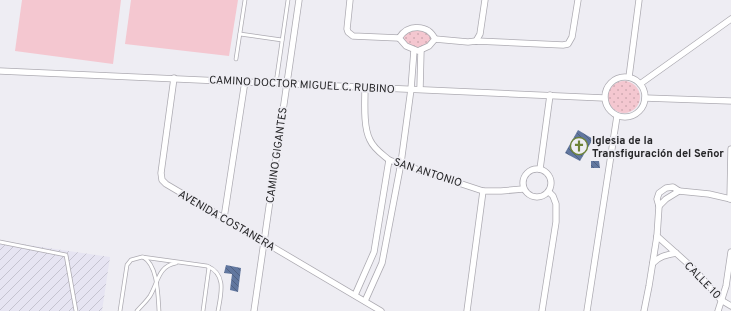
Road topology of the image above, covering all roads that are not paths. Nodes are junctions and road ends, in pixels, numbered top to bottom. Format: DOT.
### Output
graph roads {
  1 [pos="245,0"];
  2 [pos="288,0"];
  3 [pos="299,0"];
  4 [pos="350,0"];
  5 [pos="484,0"];
  6 [pos="578,0"];
  7 [pos="639,0"];
  8 [pos="731,19"];
  9 [pos="240,34"];
  10 [pos="399,38"];
  11 [pos="435,39"];
  12 [pos="282,40"];
  13 [pos="476,41"];
  14 [pos="414,50"];
  15 [pos="421,50"];
  16 [pos="236,59"];
  17 [pos="0,71"];
  18 [pos="174,78"];
  19 [pos="629,78"];
  20 [pos="245,81"];
  21 [pos="276,83"];
  22 [pos="287,83"];
  23 [pos="640,84"];
  24 [pos="365,87"];
  25 [pos="411,89"];
  26 [pos="420,90"];
  27 [pos="550,96"];
  28 [pos="604,98"];
  29 [pos="645,98"];
  30 [pos="731,101"];
  31 [pos="617,116"];
  32 [pos="731,149"];
  33 [pos="390,160"];
  34 [pos="401,164"];
  35 [pos="540,169"];
  36 [pos="523,189"];
  37 [pos="483,191"];
  38 [pos="679,191"];
  39 [pos="549,192"];
  40 [pos="731,199"];
  41 [pos="660,206"];
  42 [pos="224,218"];
  43 [pos="657,236"];
  44 [pos="264,241"];
  45 [pos="0,242"];
  46 [pos="731,252"];
  47 [pos="676,253"];
  48 [pos="142,256"];
  49 [pos="180,262"];
  50 [pos="653,262"];
  51 [pos="209,267"];
  52 [pos="156,283"];
  53 [pos="355,295"];
  54 [pos="721,300"];
  55 [pos="365,301"];
  56 [pos="731,306"];
  57 [pos="76,311"];
  58 [pos="120,311"];
  59 [pos="137,311"];
  60 [pos="159,311"];
  61 [pos="203,311"];
  62 [pos="218,311"];
  63 [pos="254,311"];
  64 [pos="381,311"];
  65 [pos="467,311"];
  66 [pos="542,311"];
  67 [pos="587,311"];
  68 [pos="644,311"];
  69 [pos="718,311"];
  1 -- 9 [label="lane"];
  2 -- 12 [label="lane"];
  3 -- 22 [label="street, CAMINO GIGANTES"];
  4 -- 10 [label="street"];
  5 -- 13 [label="street"];
  6 -- 13 [label="street"];
  7 -- 19 [label="street"];
  8 -- 23 [label="street"];
  9 -- 12 [label="lane"];
  9 -- 16 [label="lane"];
  10 -- 11 [label="street"];
  10 -- 14 [label="street"];
  11 -- 13 [label="street"];
  11 -- 15 [label="street"];
  12 -- 21 [label="lane"];
  14 -- 15 [label="street"];
  14 -- 25 [label="street"];
  15 -- 26 [label="street"];
  17 -- 18 [label="street, CAMINO DOCTOR MIGUEL C. RUBINO"];
  18 -- 20 [label="street, CAMINO DOCTOR MIGUEL C. RUBINO"];
  18 -- 42 [label="street, AVENIDA COSTANERA"];
  19 -- 23 [label="street"];
  19 -- 28 [label="street"];
  20 -- 21 [label="street, CAMINO DOCTOR MIGUEL C. RUBINO"];
  20 -- 42 [label="street"];
  21 -- 22 [label="street, CAMINO DOCTOR MIGUEL C. RUBINO"];
  22 -- 24 [label="street, CAMINO DOCTOR MIGUEL C. RUBINO"];
  22 -- 44 [label="street, CAMINO GIGANTES"];
  23 -- 29 [label="street"];
  24 -- 25 [label="street, CAMINO DOCTOR MIGUEL C. RUBINO"];
  24 -- 33 [label="street, SAN ANTONIO"];
  25 -- 26 [label="street, CAMINO DOCTOR MIGUEL C. RUBINO"];
  25 -- 34 [label="street"];
  26 -- 27 [label="street, CAMINO DOCTOR MIGUEL C. RUBINO"];
  27 -- 28 [label="street, CAMINO DOCTOR MIGUEL C. RUBINO"];
  27 -- 35 [label="street"];
  28 -- 31 [label="street"];
  29 -- 30 [label="street"];
  29 -- 31 [label="street"];
  31 -- 67 [label="street"];
  32 -- 40 [label="street"];
  33 -- 34 [label="street, SAN ANTONIO"];
  33 -- 53 [label="street"];
  34 -- 37 [label="street, SAN ANTONIO"];
  34 -- 55 [label="street"];
  35 -- 36 [label="street"];
  35 -- 39 [label="street"];
  36 -- 37 [label="street, SAN ANTONIO"];
  36 -- 39 [label="street"];
  37 -- 65 [label="street"];
  38 -- 40 [label="street"];
  38 -- 41 [label="street"];
  38 -- 41 [label="street"];
  39 -- 66 [label="street"];
  41 -- 43 [label="street"];
  42 -- 44 [label="street, AVENIDA COSTANERA"];
  43 -- 47 [label="street, CALLE 10"];
  43 -- 50 [label="street"];
  44 -- 53 [label="street, AVENIDA COSTANERA"];
  44 -- 63 [label="street, CAMINO GIGANTES"];
  45 -- 57 [label="lane"];
  46 -- 54 [label="street"];
  47 -- 50 [label="street, CALLE 10"];
  47 -- 54 [label="street, CALLE 10"];
  48 -- 49 [label="lane"];
  48 -- 52 [label="lane"];
  48 -- 58 [label="lane"];
  49 -- 51 [label="lane"];
  49 -- 52 [label="lane"];
  50 -- 68 [label="street"];
  51 -- 61 [label="lane"];
  51 -- 62 [label="lane"];
  52 -- 59 [label="lane"];
  52 -- 60 [label="lane"];
  53 -- 55 [label="street, AVENIDA COSTANERA"];
  54 -- 56 [label="street, CALLE 10"];
  54 -- 69 [label="street"];
  55 -- 64 [label="street, AVENIDA COSTANERA"];
}
